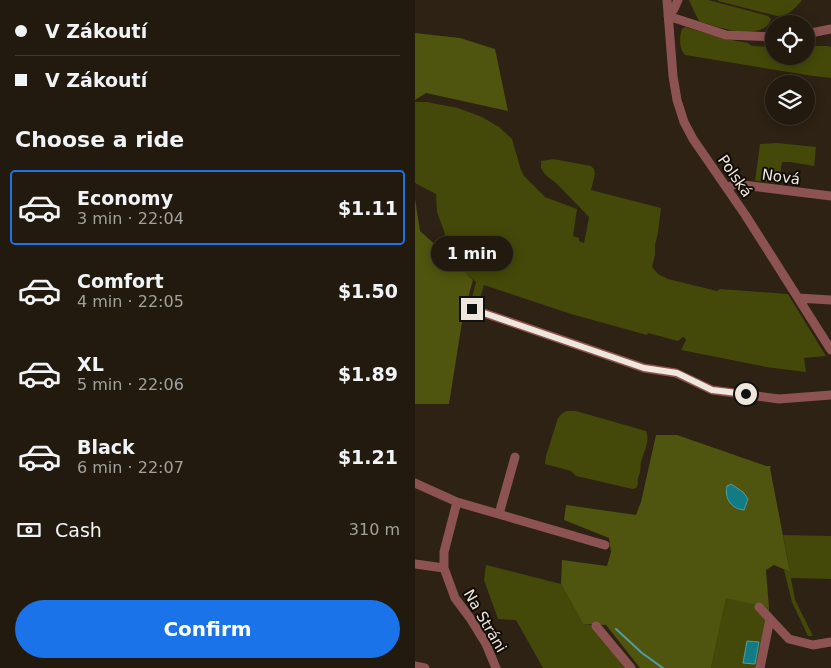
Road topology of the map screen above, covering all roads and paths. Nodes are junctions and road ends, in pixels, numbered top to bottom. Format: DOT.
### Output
graph roads {
  1 [pos="667,0"];
  2 [pos="678,0"];
  3 [pos="668,16"];
  4 [pos="831,28"];
  5 [pos="815,32"];
  6 [pos="765,36"];
  7 [pos="727,188"];
  8 [pos="831,196"];
  9 [pos="797,298"];
  10 [pos="831,300"];
  11 [pos="472,309"];
  12 [pos="831,350"];
  13 [pos="831,395"];
  14 [pos="515,457"];
  15 [pos="415,483"];
  16 [pos="457,502"];
  17 [pos="499,514"];
  18 [pos="605,545"];
  19 [pos="415,564"];
  20 [pos="443,568"];
  21 [pos="759,607"];
  22 [pos="769,619"];
  23 [pos="596,626"];
  24 [pos="831,642"];
  25 [pos="415,666"];
  26 [pos="425,668"];
  27 [pos="496,668"];
  28 [pos="631,668"];
  29 [pos="760,668"];
  1 -- 3 [label="street, Polská"];
  2 -- 3 [label="street"];
  3 -- 6 [label="street"];
  3 -- 7 [label="street, Polská"];
  4 -- 5 [label="street"];
  7 -- 8 [label="street, Nová"];
  7 -- 9 [label="street, Polská"];
  9 -- 10 [label="street"];
  9 -- 12 [label="street, Polská"];
  11 -- 13 [label="street"];
  14 -- 17 [label="street"];
  15 -- 16 [label="street"];
  16 -- 17 [label="street"];
  16 -- 20 [label="street, Na Stráni"];
  17 -- 18 [label="street"];
  19 -- 20 [label="street"];
  20 -- 27 [label="street, Na Stráni"];
  21 -- 22 [label="street"];
  22 -- 24 [label="street"];
  22 -- 29 [label="street"];
  23 -- 28 [label="street"];
  25 -- 26 [label="street"];
}
